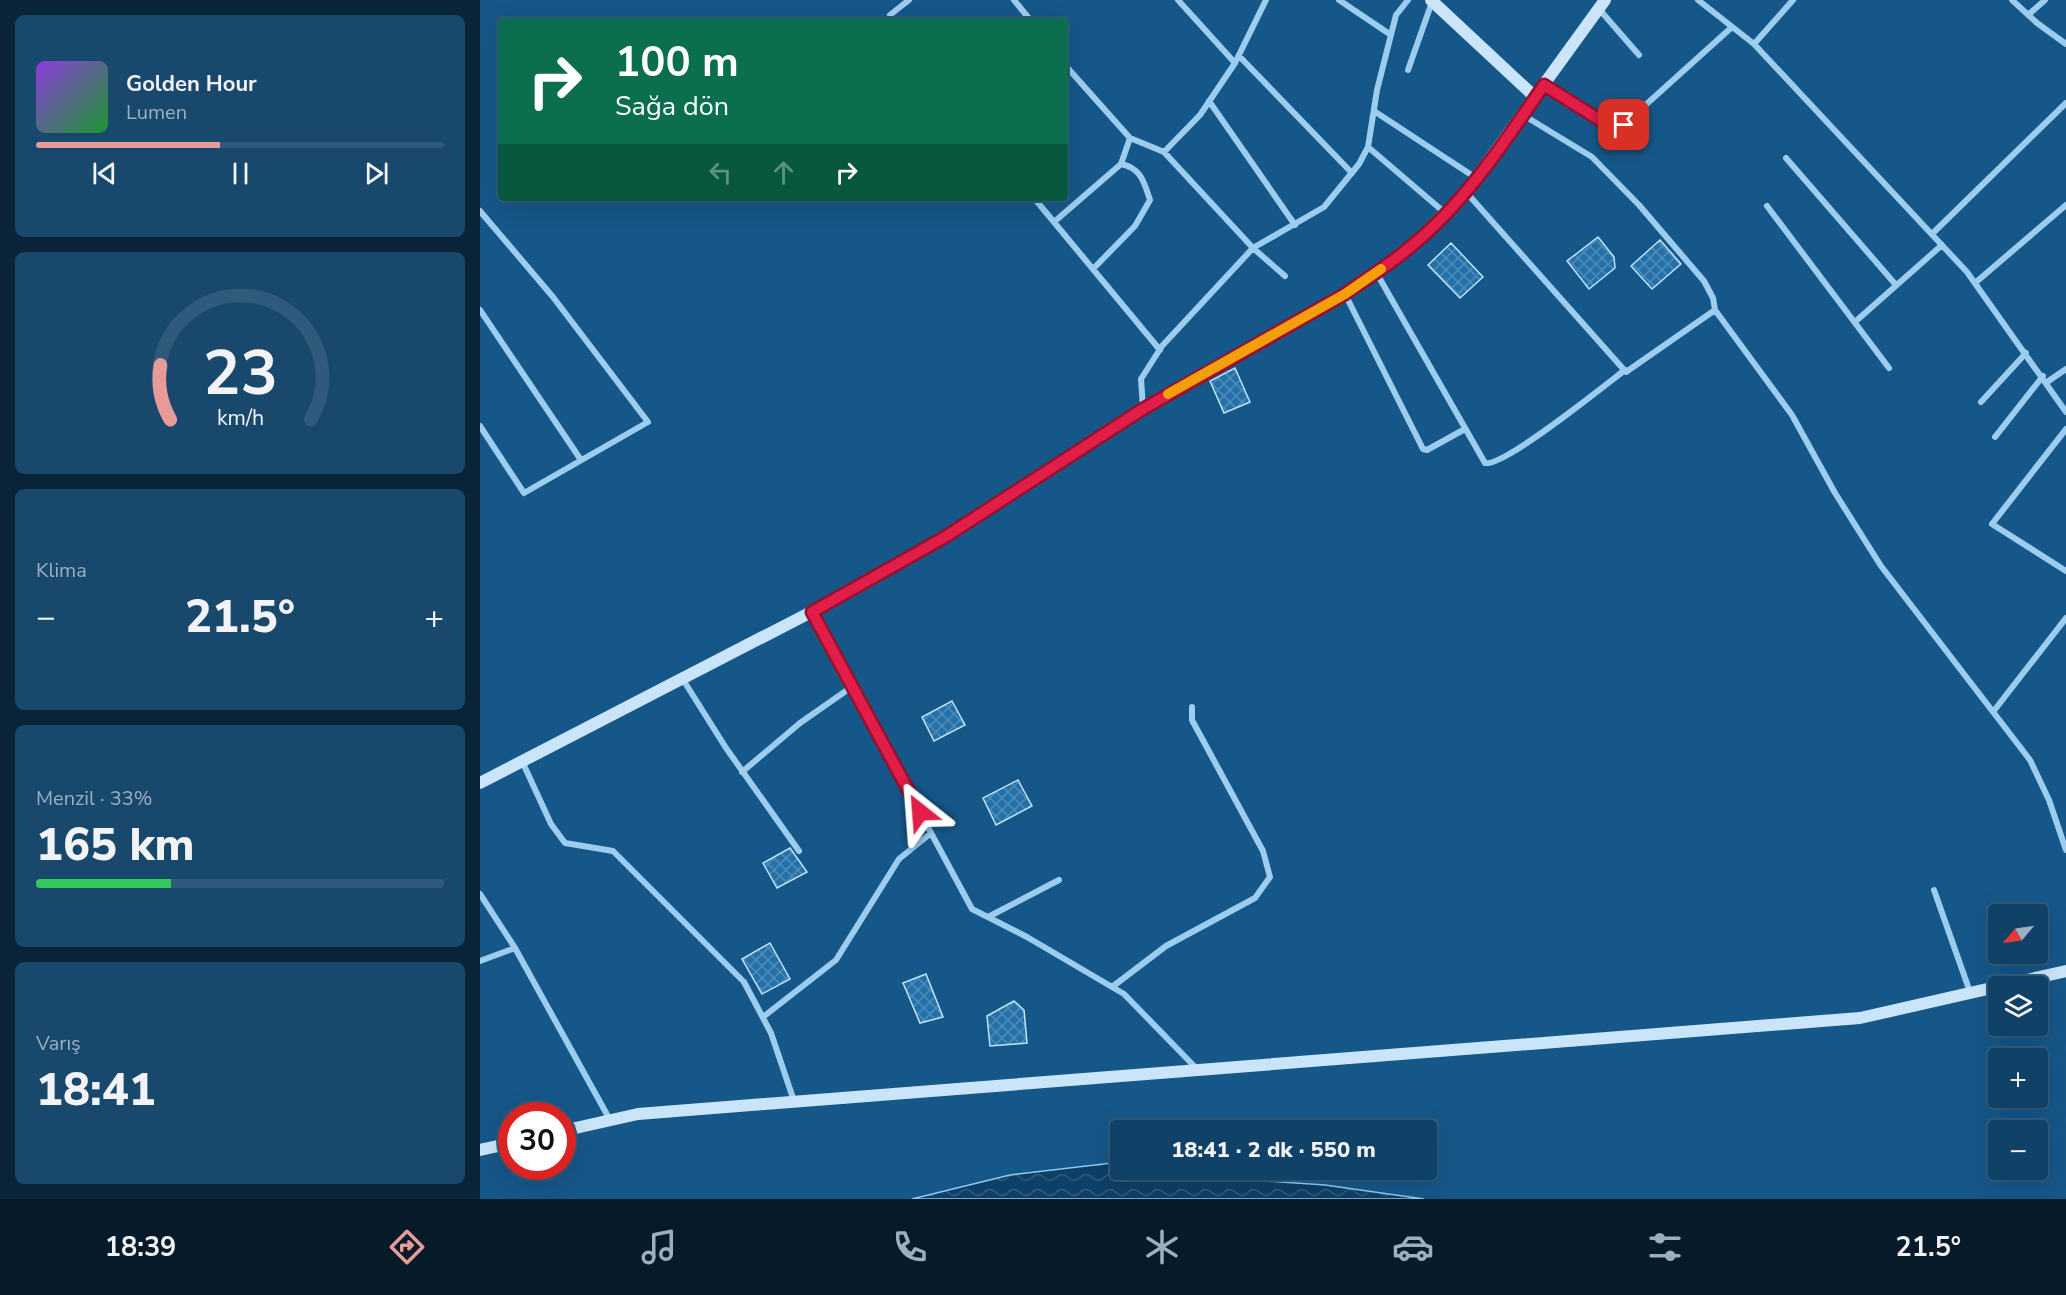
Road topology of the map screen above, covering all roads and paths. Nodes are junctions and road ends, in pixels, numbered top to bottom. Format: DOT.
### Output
graph roads {
  1 [pos="909,0"];
  2 [pos="1014,0"];
  3 [pos="1178,0"];
  4 [pos="1266,0"];
  5 [pos="1339,0"];
  6 [pos="1408,0"];
  7 [pos="1698,0"];
  8 [pos="1794,0"];
  9 [pos="2012,0"];
  10 [pos="2045,0"];
  11 [pos="1432,1"];
  12 [pos="1602,4"];
  13 [pos="2028,15"];
  14 [pos="892,18"];
  15 [pos="1029,18"];
  16 [pos="1732,27"];
  17 [pos="1391,35"];
  18 [pos="1754,44"];
  19 [pos="2066,44"];
  20 [pos="1639,55"];
  21 [pos="1239,56"];
  22 [pos="1235,63"];
  23 [pos="1068,68"];
  24 [pos="1408,70"];
  25 [pos="1544,85"];
  26 [pos="1535,98"];
  27 [pos="1209,101"];
  28 [pos="2066,103"];
  29 [pos="1374,111"];
  30 [pos="1523,115"];
  31 [pos="1130,138"];
  32 [pos="1368,147"];
  33 [pos="1164,152"];
  34 [pos="1786,158"];
  35 [pos="1121,164"];
  36 [pos="1352,173"];
  37 [pos="1477,178"];
  38 [pos="1466,192"];
  39 [pos="1036,201"];
  40 [pos="2066,205"];
  41 [pos="1767,206"];
  42 [pos="480,211"];
  43 [pos="1444,213"];
  44 [pos="1054,222"];
  45 [pos="1295,225"];
  46 [pos="1932,234"];
  47 [pos="1942,245"];
  48 [pos="1253,248"];
  49 [pos="1093,269"];
  50 [pos="1376,272"];
  51 [pos="1285,276"];
  52 [pos="1975,283"];
  53 [pos="1896,285"];
  54 [pos="1345,294"];
  55 [pos="480,310"];
  56 [pos="1715,310"];
  57 [pos="1856,321"];
  58 [pos="1160,350"];
  59 [pos="2026,352"];
  60 [pos="1889,368"];
  61 [pos="2066,369"];
  62 [pos="1625,370"];
  63 [pos="2045,379"];
  64 [pos="1981,402"];
  65 [pos="1143,409"];
  66 [pos="2066,412"];
  67 [pos="480,426"];
  68 [pos="1465,429"];
  69 [pos="2066,429"];
  70 [pos="1995,436"];
  71 [pos="581,460"];
  72 [pos="2066,571"];
  73 [pos="812,612"];
  74 [pos="2066,618"];
  75 [pos="682,678"];
  76 [pos="853,686"];
  77 [pos="1192,707"];
  78 [pos="1993,712"];
  79 [pos="522,761"];
  80 [pos="742,772"];
  81 [pos="480,783"];
  82 [pos="932,833"];
  83 [pos="2066,850"];
  84 [pos="799,851"];
  85 [pos="1059,880"];
  86 [pos="1934,890"];
  87 [pos="480,894"];
  88 [pos="988,917"];
  89 [pos="515,948"];
  90 [pos="480,961"];
  91 [pos="2066,971"];
  92 [pos="1112,987"];
  93 [pos="1970,992"];
  94 [pos="763,1017"];
  95 [pos="1198,1070"];
  96 [pos="794,1102"];
  97 [pos="610,1120"];
  98 [pos="576,1128"];
  99 [pos="498,1146"];
  100 [pos="480,1150"];
  1 -- 14 [label="street"];
  2 -- 15 [label="street"];
  3 -- 22 [label="street"];
  4 -- 21 [label="street"];
  5 -- 17 [label="street"];
  6 -- 17 [label="street"];
  7 -- 16 [label="street"];
  8 -- 18 [label="street"];
  9 -- 13 [label="street"];
  10 -- 13 [label="street"];
  11 -- 24 [label="street"];
  11 -- 26 [label="main road"];
  12 -- 20 [label="street"];
  12 -- 25 [label="main road"];
  13 -- 19 [label="street"];
  16 -- 18 [label="street"];
  16 -- 25 [label="street"];
  17 -- 29 [label="street"];
  18 -- 46 [label="street"];
  21 -- 22 [label="street"];
  21 -- 36 [label="street"];
  22 -- 27 [label="street"];
  23 -- 31 [label="street"];
  25 -- 26 [label="main road"];
  26 -- 30 [label="main road"];
  27 -- 33 [label="street"];
  27 -- 45 [label="street"];
  28 -- 46 [label="street"];
  29 -- 32 [label="street"];
  29 -- 37 [label="street"];
  30 -- 37 [label="main road"];
  30 -- 56 [label="street"];
  31 -- 33 [label="street"];
  31 -- 35 [label="street"];
  32 -- 36 [label="street"];
  32 -- 43 [label="street"];
  33 -- 48 [label="street"];
  34 -- 53 [label="street"];
  35 -- 44 [label="street"];
  35 -- 49 [label="street"];
  36 -- 45 [label="street"];
  37 -- 38 [label="main road"];
  38 -- 43 [label="main road"];
  38 -- 62 [label="street"];
  39 -- 44 [label="street"];
  40 -- 52 [label="street"];
  41 -- 57 [label="street"];
  42 -- 71 [label="street"];
  43 -- 50 [label="main road"];
  44 -- 49 [label="street"];
  45 -- 48 [label="street"];
  46 -- 47 [label="street"];
  47 -- 52 [label="street"];
  47 -- 53 [label="street"];
  48 -- 51 [label="street"];
  48 -- 58 [label="street"];
  49 -- 58 [label="street"];
  50 -- 54 [label="main road"];
  50 -- 68 [label="street"];
  52 -- 59 [label="street"];
  53 -- 57 [label="street"];
  54 -- 65 [label="main road"];
  54 -- 68 [label="street"];
  55 -- 71 [label="street"];
  56 -- 62 [label="street"];
  56 -- 78 [label="street"];
  57 -- 60 [label="street"];
  58 -- 65 [label="street"];
  59 -- 63 [label="street"];
  59 -- 64 [label="street"];
  61 -- 63 [label="street"];
  62 -- 68 [label="street"];
  63 -- 66 [label="street"];
  63 -- 70 [label="street"];
  65 -- 73 [label="main road"];
  67 -- 71 [label="street"];
  69 -- 72 [label="street"];
  73 -- 75 [label="main road"];
  73 -- 76 [label="street"];
  74 -- 78 [label="street"];
  75 -- 79 [label="main road"];
  75 -- 80 [label="street"];
  76 -- 80 [label="street"];
  76 -- 82 [label="street"];
  77 -- 92 [label="street"];
  78 -- 83 [label="street"];
  79 -- 81 [label="main road"];
  79 -- 94 [label="street"];
  80 -- 84 [label="street"];
  82 -- 88 [label="street"];
  82 -- 94 [label="street"];
  85 -- 88 [label="street"];
  86 -- 93 [label="street"];
  87 -- 89 [label="street"];
  88 -- 92 [label="street"];
  89 -- 90 [label="street"];
  89 -- 97 [label="street"];
  91 -- 93 [label="main road"];
  92 -- 95 [label="street"];
  93 -- 95 [label="main road"];
  94 -- 96 [label="street"];
  95 -- 96 [label="main road"];
  96 -- 97 [label="main road"];
  97 -- 98 [label="main road"];
  99 -- 100 [label="main road"];
}
